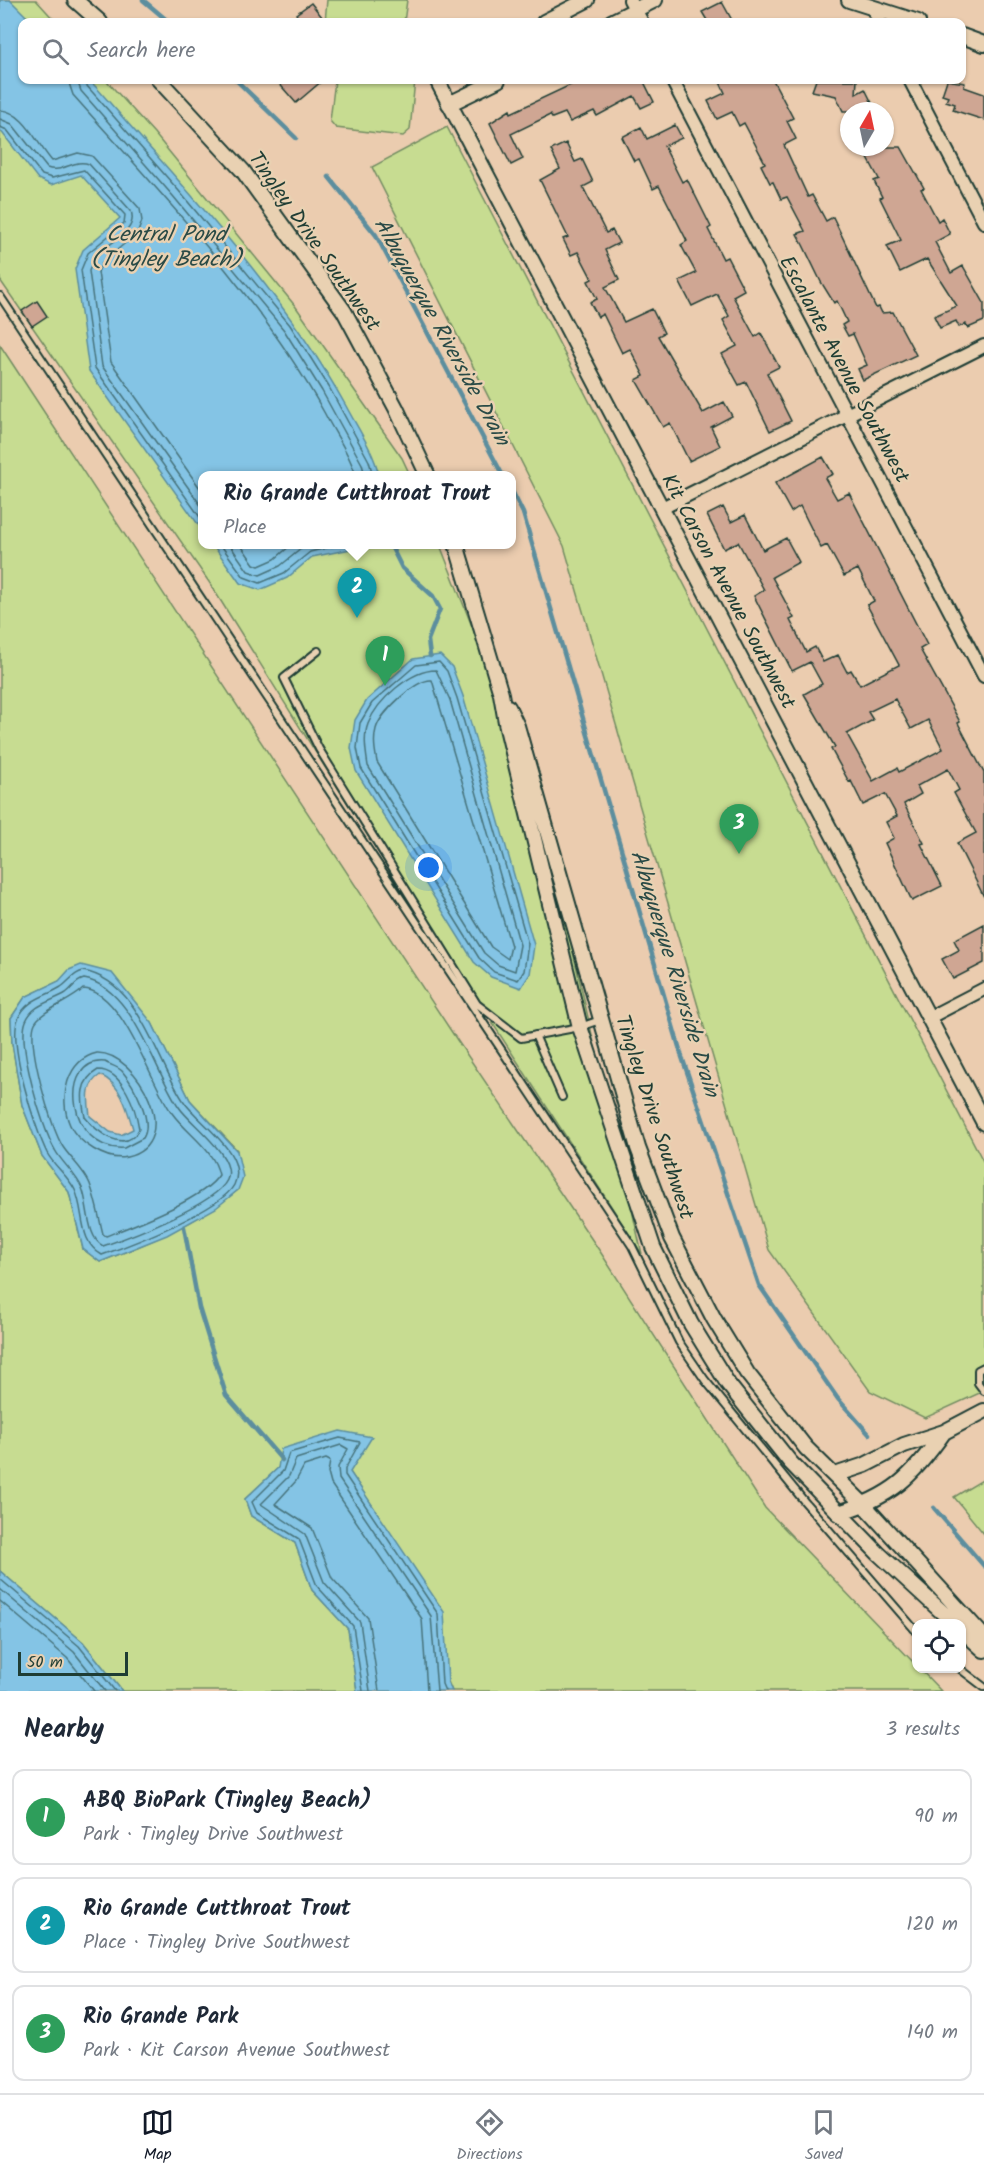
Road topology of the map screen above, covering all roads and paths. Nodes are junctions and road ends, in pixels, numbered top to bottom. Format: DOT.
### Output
graph roads {
  1 [pos="75,0"];
  2 [pos="587,0"];
  3 [pos="655,0"];
  4 [pos="849,0"];
  5 [pos="872,8"];
  6 [pos="636,11"];
  7 [pos="95,18"];
  8 [pos="552,18"];
  9 [pos="620,18"];
  10 [pos="878,18"];
  11 [pos="905,18"];
  12 [pos="966,37"];
  13 [pos="984,44"];
  14 [pos="163,84"];
  15 [pos="439,84"];
  16 [pos="490,84"];
  17 [pos="674,84"];
  18 [pos="912,84"];
  19 [pos="449,104"];
  20 [pos="984,222"];
  21 [pos="0,296"];
  22 [pos="984,346"];
  23 [pos="846,415"];
  24 [pos="426,471"];
  25 [pos="662,508"];
  26 [pos="458,549"];
  27 [pos="318,651"];
  28 [pos="984,676"];
  29 [pos="501,694"];
  30 [pos="984,989"];
  31 [pos="928,1018"];
  32 [pos="600,1020"];
  33 [pos="580,1027"];
  34 [pos="535,1035"];
  35 [pos="562,1097"];
  36 [pos="984,1123"];
  37 [pos="984,1367"];
  38 [pos="984,1391"];
  39 [pos="984,1411"];
  40 [pos="944,1432"];
  41 [pos="835,1475"];
  42 [pos="864,1505"];
  43 [pos="838,1513"];
  44 [pos="951,1619"];
  45 [pos="912,1626"];
  46 [pos="966,1634"];
  47 [pos="984,1637"];
  48 [pos="984,1650"];
  49 [pos="966,1673"];
  50 [pos="984,1687"];
  1 -- 7 [label="street"];
  2 -- 8 [label="street"];
  3 -- 6 [label="street"];
  4 -- 5 [label="street"];
  5 -- 10 [label="street"];
  5 -- 11 [label="street"];
  6 -- 9 [label="street"];
  12 -- 13 [label="street"];
  14 -- 24 [label="street, Tingley Drive Southwest"];
  15 -- 19 [label="street, Kit Carson Avenue Southwest"];
  16 -- 19 [label="street"];
  17 -- 23 [label="street, Escalante Avenue Southwest"];
  18 -- 20 [label="street"];
  19 -- 25 [label="street, Kit Carson Avenue Southwest"];
  21 -- 45 [label="lane"];
  22 -- 23 [label="street"];
  23 -- 25 [label="street"];
  23 -- 28 [label="street, Escalante Avenue Southwest"];
  25 -- 31 [label="street, Kit Carson Avenue Southwest"];
  26 -- 29 [label="street, Tingley Drive Southwest"];
  27 -- 34 [label="lane"];
  29 -- 32 [label="street, Tingley Drive Southwest"];
  29 -- 33 [label="street, Tingley Drive Southwest"];
  30 -- 31 [label="street"];
  31 -- 36 [label="street, Kit Carson Avenue Southwest"];
  32 -- 33 [label="lane"];
  32 -- 41 [label="street, Tingley Drive Southwest"];
  33 -- 34 [label="lane"];
  33 -- 43 [label="street, Tingley Drive Southwest"];
  34 -- 35 [label="lane"];
  37 -- 38 [label="lane"];
  39 -- 40 [label="street"];
  40 -- 41 [label="street"];
  40 -- 42 [label="street"];
  41 -- 42 [label="street, Tingley Drive Southwest"];
  42 -- 43 [label="street"];
  42 -- 47 [label="street, Tingley Drive Southwest"];
  43 -- 44 [label="street, Tingley Drive Southwest"];
  46 -- 48 [label="street"];
  49 -- 50 [label="lane"];
}
